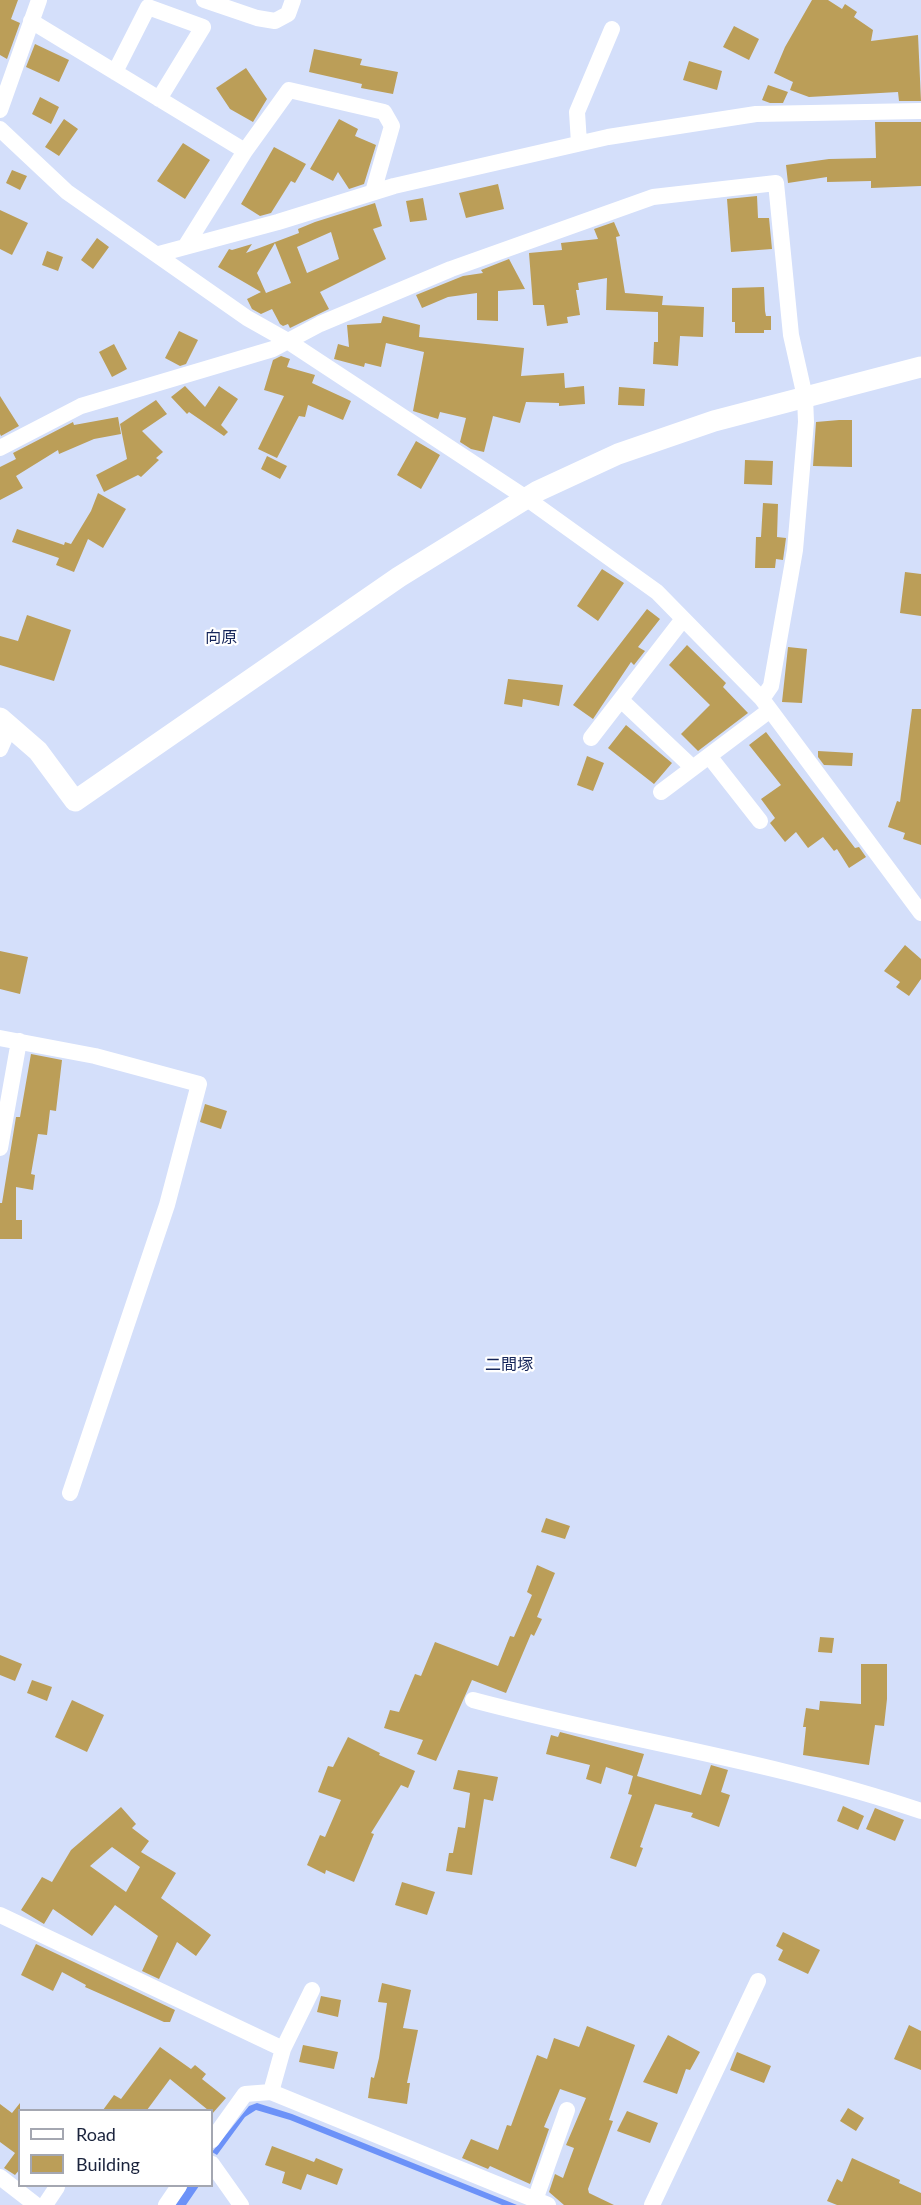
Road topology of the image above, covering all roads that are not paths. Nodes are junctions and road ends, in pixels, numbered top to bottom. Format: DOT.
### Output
graph roads {
  1 [pos="39,0"];
  2 [pos="204,0"];
  3 [pos="293,0"];
  4 [pos="32,21"];
  5 [pos="612,30"];
  6 [pos="116,72"];
  7 [pos="159,99"];
  8 [pos="0,110"];
  9 [pos="921,111"];
  10 [pos="0,129"];
  11 [pos="579,143"];
  12 [pos="245,151"];
  13 [pos="373,192"];
  14 [pos="185,247"];
  15 [pos="159,254"];
  16 [pos="286,340"];
  17 [pos="921,368"];
  18 [pos="805,397"];
  19 [pos="0,448"];
  20 [pos="526,498"];
  21 [pos="683,620"];
  22 [pos="621,700"];
  23 [pos="766,704"];
  24 [pos="5,722"];
  25 [pos="591,738"];
  26 [pos="0,749"];
  27 [pos="709,756"];
  28 [pos="693,768"];
  29 [pos="661,792"];
  30 [pos="760,821"];
  31 [pos="921,912"];
  32 [pos="0,1038"];
  33 [pos="18,1041"];
  34 [pos="0,1148"];
  35 [pos="70,1492"];
  36 [pos="473,1700"];
  37 [pos="921,1811"];
  38 [pos="0,1916"];
  39 [pos="758,1982"];
  40 [pos="312,1989"];
  41 [pos="284,2049"];
  42 [pos="270,2092"];
  43 [pos="567,2110"];
  44 [pos="213,2139"];
  45 [pos="213,2165"];
  46 [pos="0,2177"];
  47 [pos="57,2187"];
  48 [pos="178,2187"];
  49 [pos="541,2202"];
  50 [pos="36,2205"];
  51 [pos="45,2205"];
  52 [pos="166,2205"];
  53 [pos="241,2205"];
  54 [pos="652,2205"];
  1 -- 4 [label="street"];
  2 -- 3 [label="street"];
  4 -- 6 [label="street"];
  4 -- 8 [label="street"];
  5 -- 11 [label="street"];
  6 -- 7 [label="street"];
  6 -- 7 [label="street"];
  7 -- 12 [label="street"];
  9 -- 11 [label="street"];
  10 -- 15 [label="street"];
  11 -- 13 [label="street"];
  12 -- 13 [label="street"];
  12 -- 14 [label="street"];
  13 -- 14 [label="street"];
  14 -- 15 [label="street"];
  15 -- 16 [label="street"];
  16 -- 18 [label="street"];
  16 -- 19 [label="street"];
  16 -- 20 [label="street"];
  17 -- 18 [label="street"];
  18 -- 20 [label="street"];
  18 -- 23 [label="street"];
  20 -- 21 [label="street"];
  20 -- 24 [label="street"];
  21 -- 22 [label="street"];
  21 -- 23 [label="street"];
  22 -- 25 [label="street"];
  22 -- 28 [label="street"];
  23 -- 27 [label="street"];
  23 -- 31 [label="street"];
  24 -- 26 [label="street"];
  27 -- 28 [label="street"];
  27 -- 30 [label="street"];
  28 -- 29 [label="street"];
  32 -- 33 [label="street"];
  33 -- 34 [label="street"];
  33 -- 35 [label="street"];
  36 -- 37 [label="street"];
  38 -- 41 [label="street"];
  39 -- 54 [label="street"];
  40 -- 41 [label="street"];
  41 -- 42 [label="street"];
  42 -- 44 [label="street"];
  42 -- 49 [label="street"];
  43 -- 49 [label="street"];
  45 -- 53 [label="street"];
  46 -- 50 [label="street"];
  47 -- 51 [label="street"];
  48 -- 52 [label="street"];
}
